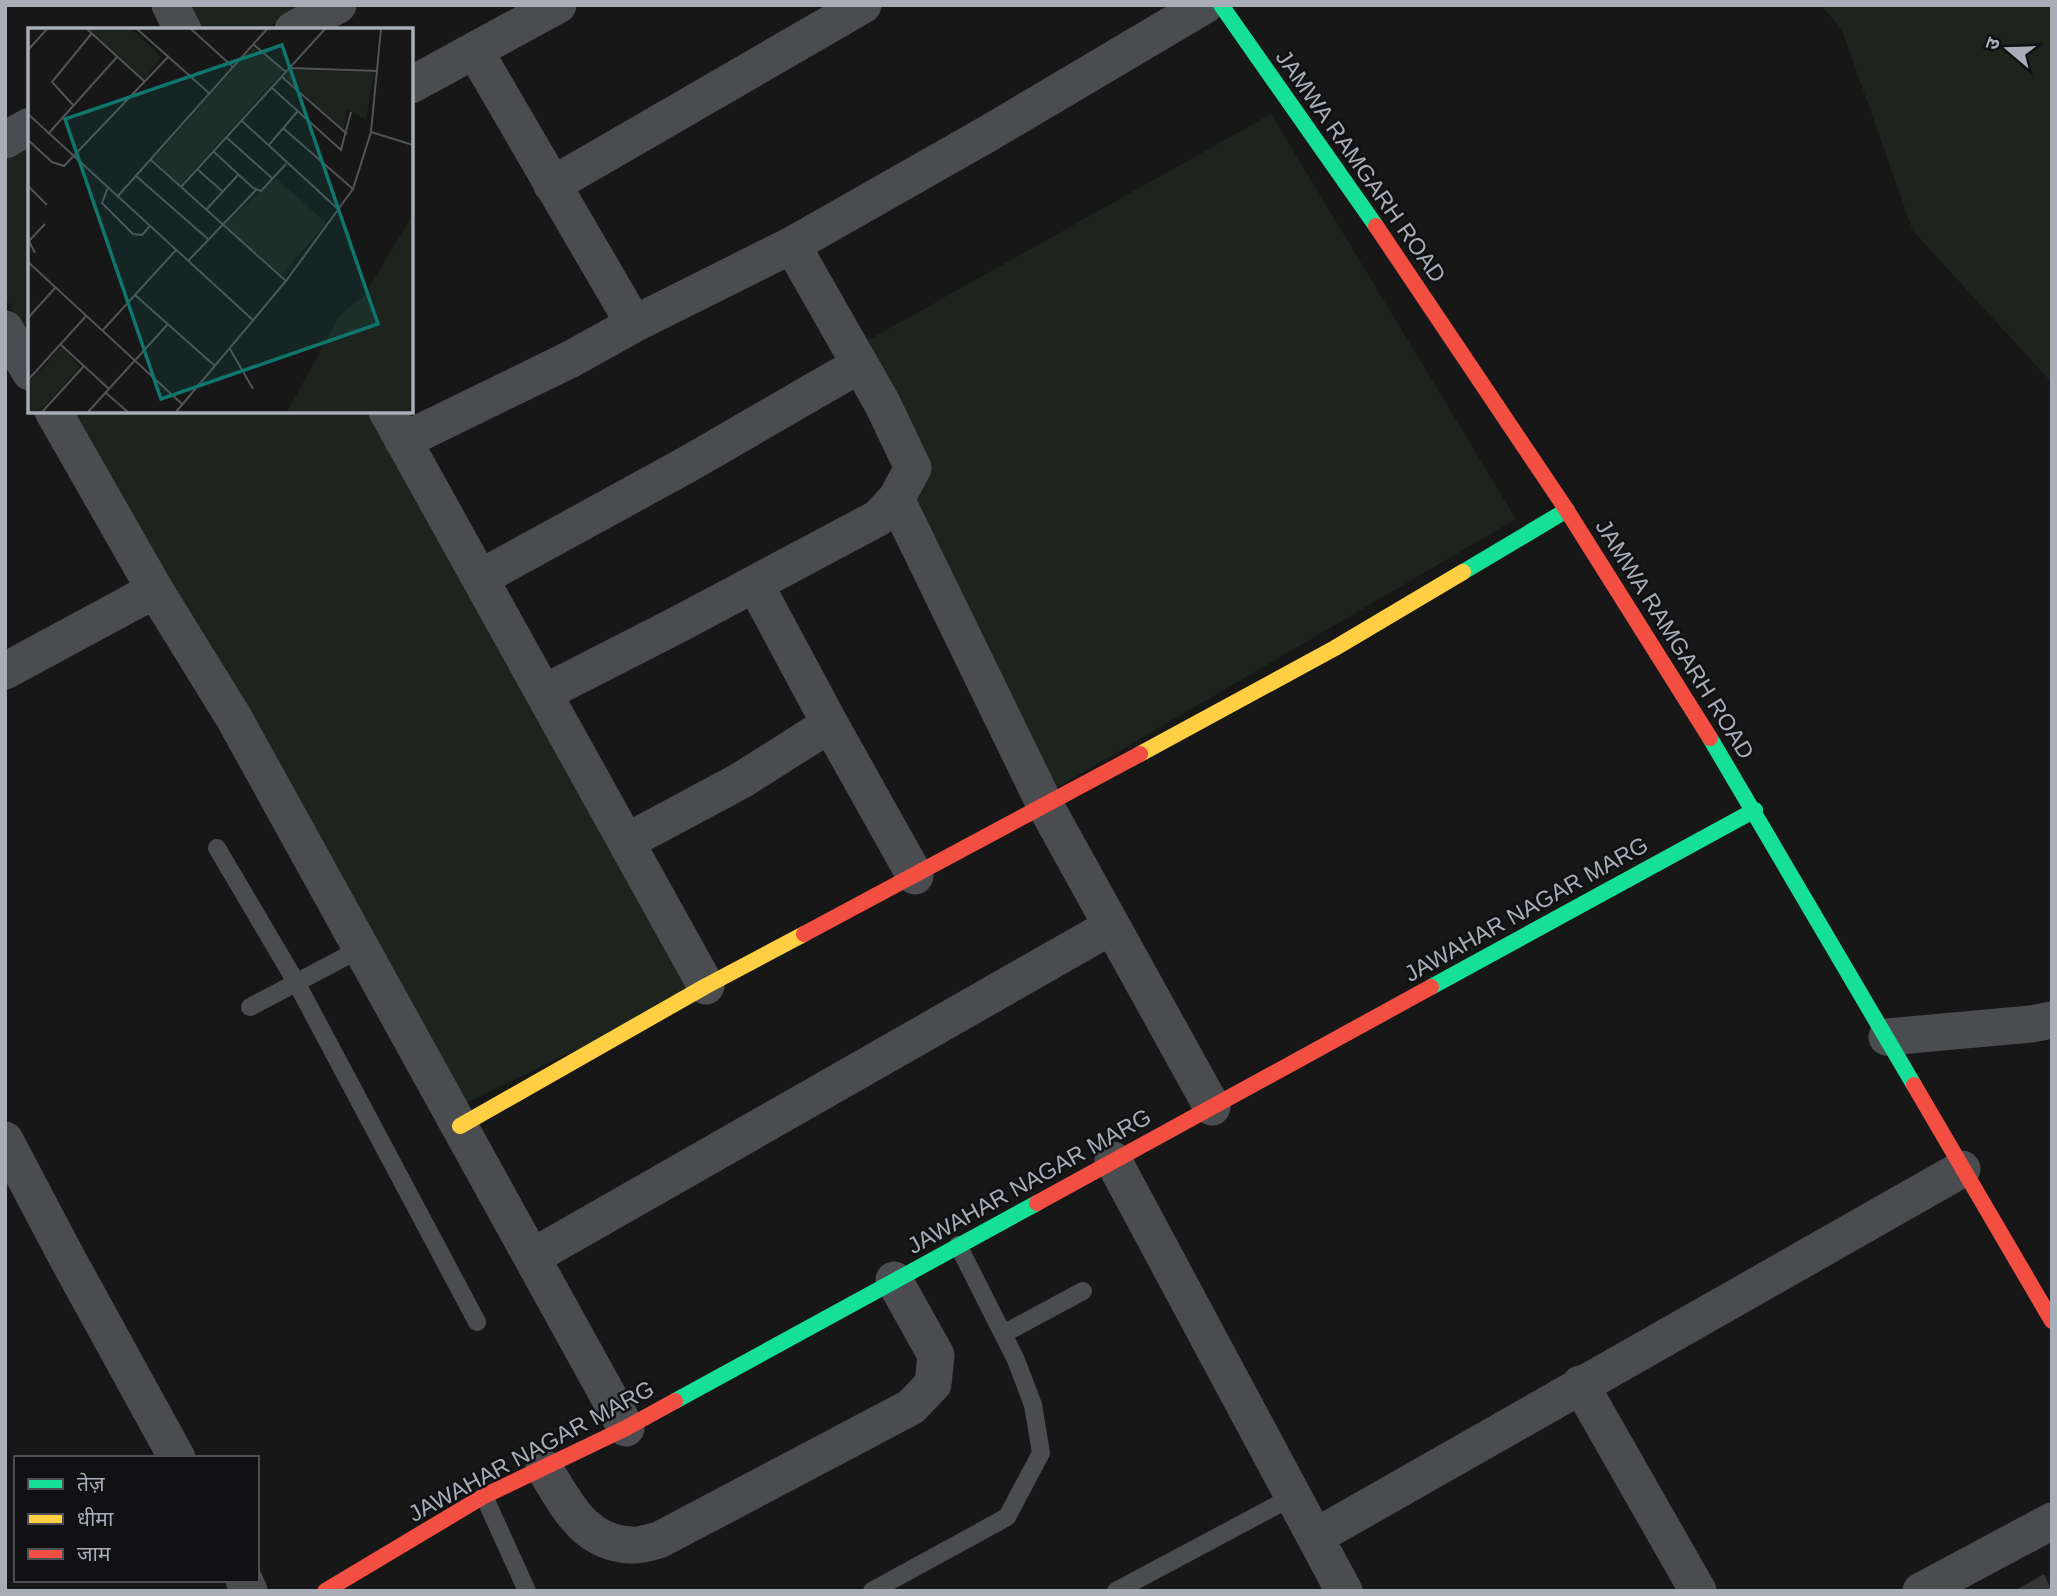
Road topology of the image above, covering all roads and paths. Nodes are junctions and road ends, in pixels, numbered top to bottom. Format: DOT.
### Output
graph roads {
  1 [pos="170,5"];
  2 [pos="338,5"];
  3 [pos="558,5"];
  4 [pos="863,5"];
  5 [pos="1205,5"];
  6 [pos="1221,5"];
  7 [pos="182,28"];
  8 [pos="297,28"];
  9 [pos="475,51"];
  10 [pos="413,84"];
  11 [pos="28,127"];
  12 [pos="5,140"];
  13 [pos="552,185"];
  14 [pos="792,244"];
  15 [pos="634,324"];
  16 [pos="5,329"];
  17 [pos="859,365"];
  18 [pos="28,370"];
  19 [pos="28,375"];
  20 [pos="5,390"];
  21 [pos="53,413"];
  22 [pos="395,426"];
  23 [pos="896,499"];
  24 [pos="1567,510"];
  25 [pos="480,578"];
  26 [pos="755,584"];
  27 [pos="155,590"];
  28 [pos="5,671"];
  29 [pos="544,694"];
  30 [pos="830,724"];
  31 [pos="1045,805"];
  32 [pos="1755,810"];
  33 [pos="626,842"];
  34 [pos="216,848"];
  35 [pos="915,876"];
  36 [pos="1112,926"];
  37 [pos="362,948"];
  38 [pos="296,982"];
  39 [pos="706,986"];
  40 [pos="250,1007"];
  41 [pos="2052,1020"];
  42 [pos="1887,1037"];
  43 [pos="1212,1107"];
  44 [pos="460,1126"];
  45 [pos="5,1140"];
  46 [pos="1113,1160"];
  47 [pos="1962,1169"];
  48 [pos="958,1245"];
  49 [pos="532,1257"];
  50 [pos="894,1280"];
  51 [pos="1083,1291"];
  52 [pos="2052,1321"];
  53 [pos="477,1322"];
  54 [pos="1003,1334"];
  55 [pos="1580,1384"];
  56 [pos="626,1428"];
  57 [pos="176,1456"];
  58 [pos="544,1468"];
  59 [pos="484,1496"];
  60 [pos="1293,1496"];
  61 [pos="2052,1521"];
  62 [pos="1315,1537"];
  63 [pos="330,1589"];
  64 [pos="527,1591"];
  65 [pos="872,1591"];
  66 [pos="1116,1591"];
  67 [pos="1344,1591"];
  68 [pos="1698,1591"];
  69 [pos="1921,1591"];
  1 -- 7 [label="street"];
  2 -- 8 [label="street"];
  3 -- 9 [label="street"];
  4 -- 13 [label="street"];
  5 -- 14 [label="street"];
  6 -- 24 [label="street, JAMWA RAMGARH ROAD"];
  9 -- 10 [label="street"];
  9 -- 13 [label="street"];
  11 -- 12 [label="street"];
  13 -- 15 [label="street"];
  14 -- 15 [label="street"];
  14 -- 17 [label="street"];
  15 -- 22 [label="street"];
  16 -- 18 [label="street"];
  17 -- 23 [label="street"];
  17 -- 25 [label="street"];
  19 -- 20 [label="street"];
  21 -- 27 [label="street"];
  22 -- 25 [label="street"];
  23 -- 26 [label="street"];
  23 -- 31 [label="street"];
  24 -- 31 [label="street"];
  24 -- 32 [label="street, JAMWA RAMGARH ROAD"];
  25 -- 29 [label="street"];
  26 -- 29 [label="street"];
  26 -- 30 [label="street"];
  27 -- 28 [label="street"];
  27 -- 37 [label="street"];
  29 -- 33 [label="street"];
  30 -- 33 [label="street"];
  30 -- 35 [label="street"];
  31 -- 35 [label="street"];
  31 -- 36 [label="street"];
  32 -- 42 [label="street, JAMWA RAMGARH ROAD"];
  32 -- 43 [label="street, JAWAHAR NAGAR MARG"];
  33 -- 39 [label="street"];
  34 -- 38 [label="lane"];
  35 -- 39 [label="street"];
  36 -- 43 [label="street"];
  36 -- 49 [label="street"];
  37 -- 38 [label="lane"];
  37 -- 44 [label="street"];
  38 -- 40 [label="lane"];
  38 -- 53 [label="lane"];
  39 -- 44 [label="street"];
  41 -- 42 [label="street"];
  42 -- 47 [label="street, JAMWA RAMGARH ROAD"];
  43 -- 46 [label="street, JAWAHAR NAGAR MARG"];
  44 -- 49 [label="street"];
  45 -- 57 [label="street"];
  46 -- 48 [label="street, JAWAHAR NAGAR MARG"];
  46 -- 60 [label="street"];
  47 -- 52 [label="street, JAMWA RAMGARH ROAD"];
  47 -- 55 [label="street"];
  48 -- 50 [label="street, JAWAHAR NAGAR MARG"];
  48 -- 54 [label="lane"];
  49 -- 56 [label="street"];
  50 -- 56 [label="street, JAWAHAR NAGAR MARG"];
  50 -- 58 [label="street"];
  51 -- 54 [label="lane"];
  54 -- 65 [label="lane"];
  55 -- 62 [label="street"];
  55 -- 68 [label="street"];
  56 -- 58 [label="street, JAWAHAR NAGAR MARG"];
  58 -- 59 [label="street, JAWAHAR NAGAR MARG"];
  59 -- 63 [label="street, JAWAHAR NAGAR MARG"];
  59 -- 64 [label="lane"];
  60 -- 62 [label="street"];
  60 -- 66 [label="lane"];
  61 -- 69 [label="street"];
  62 -- 67 [label="street"];
}
